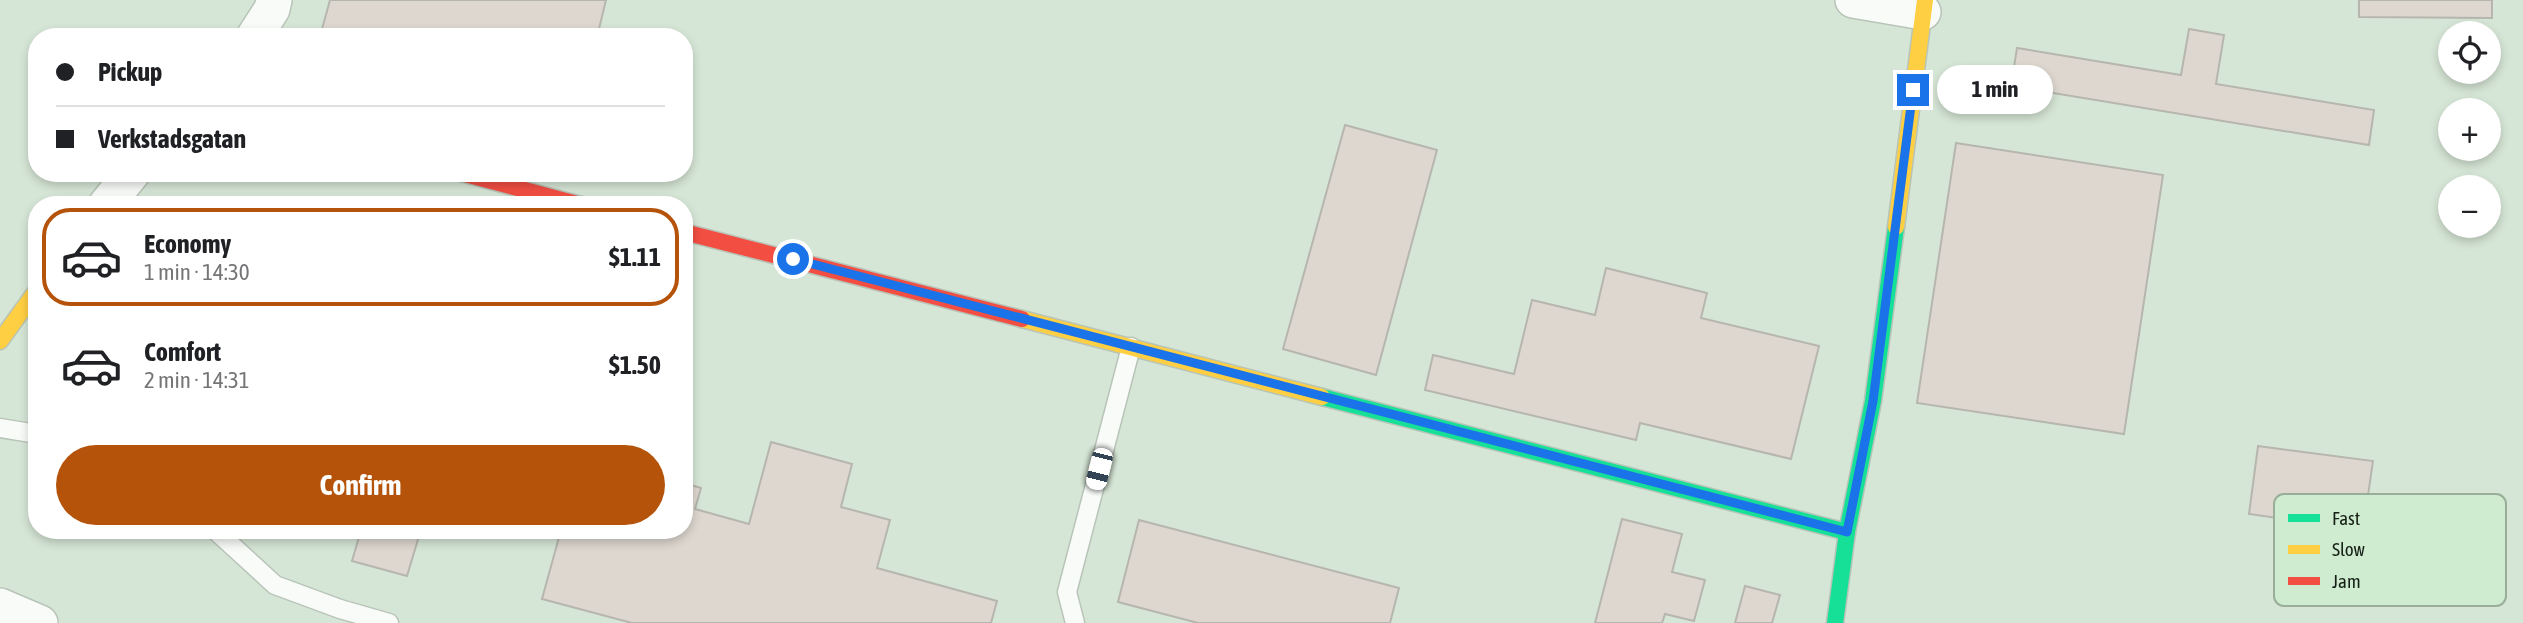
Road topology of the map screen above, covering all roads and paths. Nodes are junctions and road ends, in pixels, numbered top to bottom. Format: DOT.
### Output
graph roads {
  1 [pos="274,0"];
  2 [pos="1853,0"];
  3 [pos="1924,6"];
  4 [pos="260,28"];
  5 [pos="125,182"];
  6 [pos="495,182"];
  7 [pos="113,196"];
  8 [pos="547,196"];
  9 [pos="693,234"];
  10 [pos="28,302"];
  11 [pos="0,341"];
  12 [pos="1131,347"];
  13 [pos="0,428"];
  14 [pos="28,433"];
  15 [pos="1847,532"];
  16 [pos="225,539"];
  17 [pos="0,606"];
  18 [pos="40,623"];
  19 [pos="389,623"];
  20 [pos="1075,623"];
  21 [pos="1835,623"];
  1 -- 4 [label="street"];
  2 -- 3 [label="street"];
  3 -- 15 [label="street"];
  5 -- 7 [label="street"];
  6 -- 8 [label="street"];
  9 -- 12 [label="street"];
  10 -- 11 [label="street"];
  12 -- 15 [label="street"];
  12 -- 20 [label="lane"];
  13 -- 14 [label="lane"];
  15 -- 21 [label="street"];
  16 -- 19 [label="lane"];
  17 -- 18 [label="street"];
}
